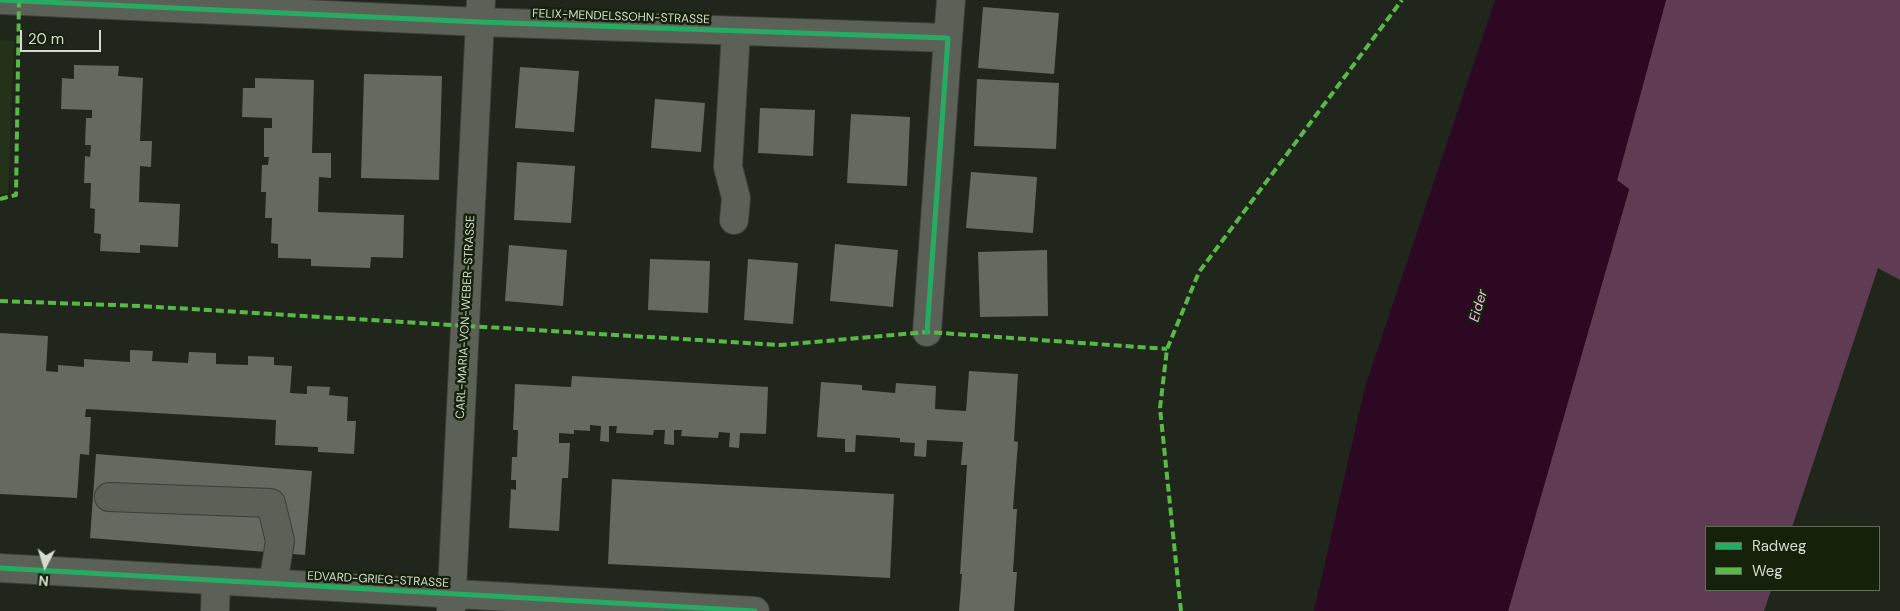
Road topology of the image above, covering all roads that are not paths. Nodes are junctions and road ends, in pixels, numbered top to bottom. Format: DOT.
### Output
graph roads {
  1 [pos="0,0"];
  2 [pos="951,0"];
  3 [pos="480,11"];
  4 [pos="736,31"];
  5 [pos="948,38"];
  6 [pos="734,220"];
  7 [pos="927,332"];
  8 [pos="109,496"];
  9 [pos="0,568"];
  10 [pos="216,580"];
  11 [pos="273,584"];
  12 [pos="452,602"];
  13 [pos="215,611"];
  14 [pos="755,611"];
  1 -- 3 [label="street, FELIX-MENDELSSOHN-STRASSE"];
  2 -- 5 [label="street"];
  3 -- 4 [label="street, FELIX-MENDELSSOHN-STRASSE"];
  3 -- 12 [label="street, CARL-MARIA-VON-WEBER-STRASSE"];
  4 -- 5 [label="street, FELIX-MENDELSSOHN-STRASSE"];
  4 -- 6 [label="street"];
  5 -- 7 [label="street"];
  8 -- 11 [label="street"];
  9 -- 10 [label="street, EDVARD-GRIEG-STRASSE"];
  10 -- 11 [label="street, EDVARD-GRIEG-STRASSE"];
  10 -- 13 [label="street"];
  11 -- 12 [label="street, EDVARD-GRIEG-STRASSE"];
  12 -- 14 [label="street, EDVARD-GRIEG-STRASSE"];
}
